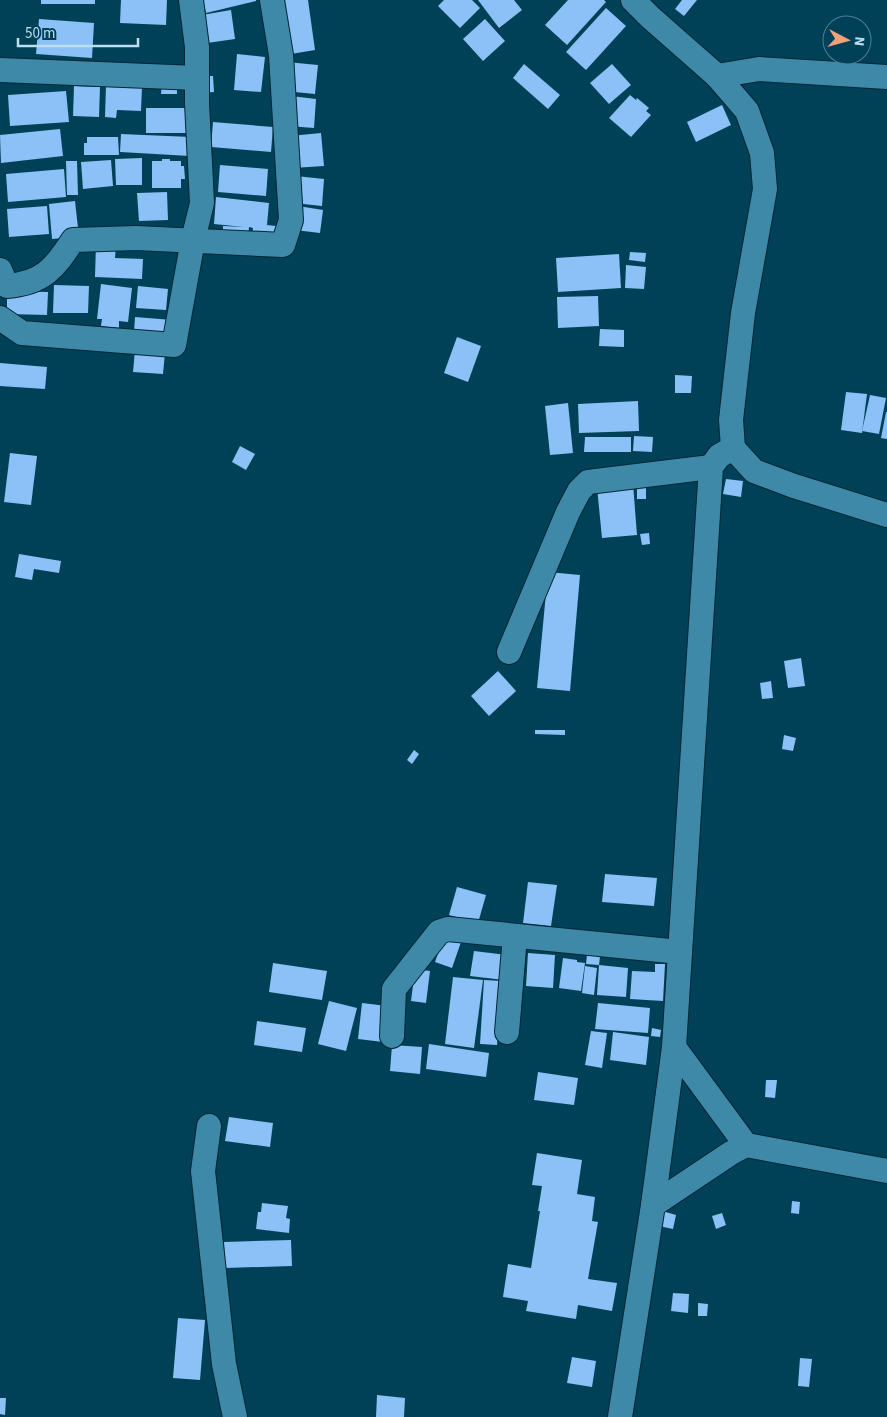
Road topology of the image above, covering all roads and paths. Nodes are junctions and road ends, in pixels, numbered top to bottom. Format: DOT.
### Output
graph roads {
  1 [pos="191,0"];
  2 [pos="272,0"];
  3 [pos="633,0"];
  4 [pos="0,70"];
  5 [pos="717,76"];
  6 [pos="887,77"];
  7 [pos="197,78"];
  8 [pos="193,240"];
  9 [pos="0,270"];
  10 [pos="0,318"];
  11 [pos="733,448"];
  12 [pos="711,467"];
  13 [pos="887,516"];
  14 [pos="509,652"];
  15 [pos="515,936"];
  16 [pos="680,952"];
  17 [pos="507,1032"];
  18 [pos="392,1036"];
  19 [pos="674,1047"];
  20 [pos="210,1126"];
  21 [pos="746,1145"];
  22 [pos="887,1171"];
  23 [pos="653,1205"];
  24 [pos="235,1417"];
  25 [pos="620,1417"];
  1 -- 7 [label="street"];
  2 -- 8 [label="street"];
  3 -- 5 [label="street"];
  4 -- 7 [label="street"];
  5 -- 6 [label="street"];
  5 -- 11 [label="street"];
  7 -- 8 [label="street"];
  8 -- 9 [label="street"];
  8 -- 10 [label="street"];
  11 -- 12 [label="street"];
  11 -- 13 [label="street"];
  12 -- 14 [label="street"];
  12 -- 16 [label="street"];
  15 -- 16 [label="street"];
  15 -- 17 [label="street"];
  15 -- 18 [label="street"];
  16 -- 19 [label="street"];
  19 -- 21 [label="street"];
  19 -- 23 [label="street"];
  20 -- 24 [label="street"];
  21 -- 22 [label="street"];
  21 -- 23 [label="street"];
  23 -- 25 [label="street"];
}
